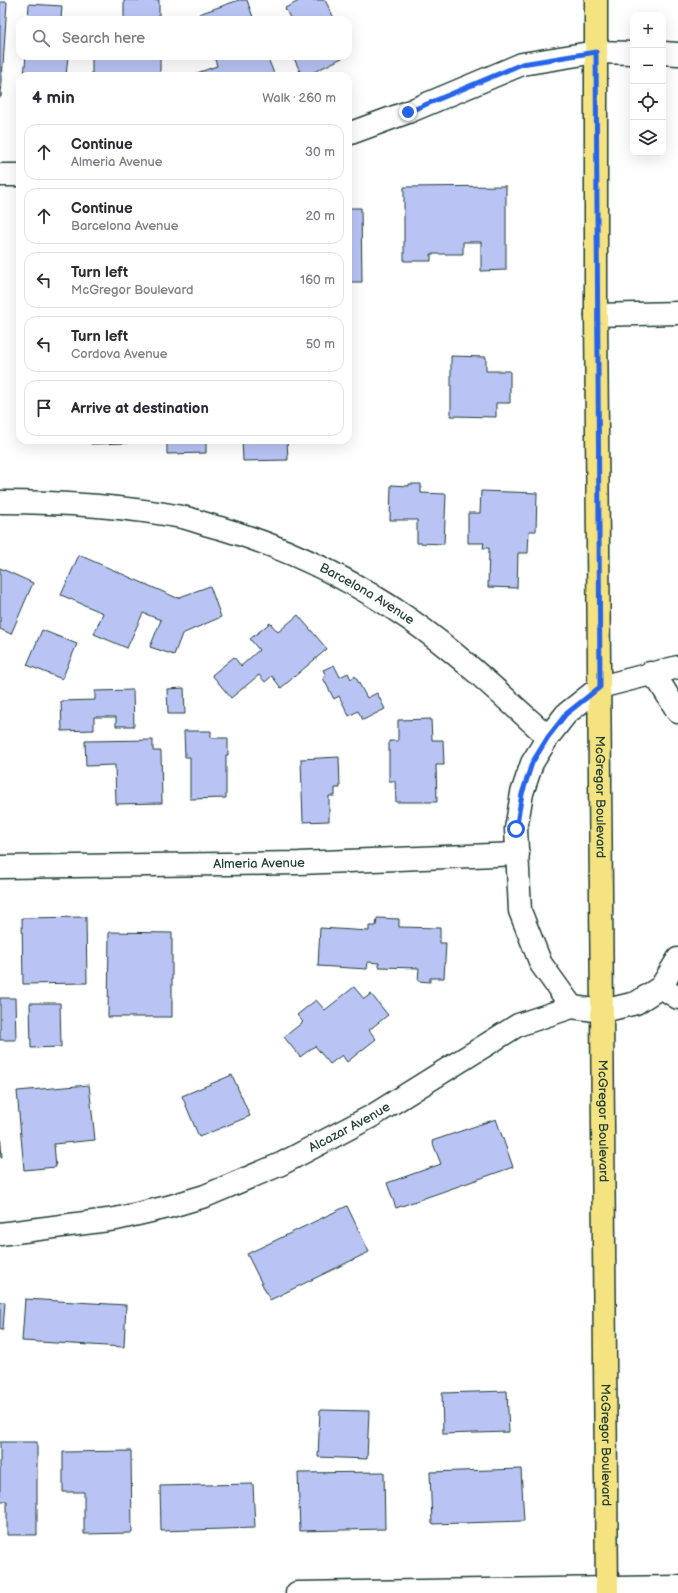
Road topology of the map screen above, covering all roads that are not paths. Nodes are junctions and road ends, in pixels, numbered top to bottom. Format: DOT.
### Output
graph roads {
  1 [pos="596,0"];
  2 [pos="596,52"];
  3 [pos="630,53"];
  4 [pos="666,53"];
  5 [pos="678,54"];
  6 [pos="352,133"];
  7 [pos="0,175"];
  8 [pos="16,175"];
  9 [pos="678,313"];
  10 [pos="596,315"];
  11 [pos="0,502"];
  12 [pos="678,667"];
  13 [pos="650,673"];
  14 [pos="600,687"];
  15 [pos="678,712"];
  16 [pos="548,737"];
  17 [pos="518,854"];
  18 [pos="0,867"];
  19 [pos="678,959"];
  20 [pos="669,992"];
  21 [pos="572,1007"];
  22 [pos="603,1012"];
  23 [pos="0,1234"];
  24 [pos="678,1587"];
  25 [pos="607,1591"];
  26 [pos="297,1593"];
  1 -- 2 [label="main road, McGregor Boulevard"];
  2 -- 3 [label="street"];
  2 -- 6 [label="street"];
  2 -- 10 [label="main road, McGregor Boulevard"];
  4 -- 5 [label="street"];
  7 -- 8 [label="street"];
  9 -- 10 [label="street"];
  10 -- 14 [label="main road, McGregor Boulevard"];
  11 -- 16 [label="street, Barcelona Avenue"];
  12 -- 13 [label="street"];
  13 -- 14 [label="street"];
  13 -- 15 [label="street"];
  14 -- 16 [label="street"];
  14 -- 22 [label="main road, McGregor Boulevard"];
  16 -- 17 [label="street"];
  17 -- 18 [label="street, Almeria Avenue"];
  17 -- 21 [label="street"];
  19 -- 20 [label="street"];
  20 -- 22 [label="street, Alcazar Avenue"];
  21 -- 22 [label="street, Alcazar Avenue"];
  21 -- 23 [label="street, Alcazar Avenue"];
  22 -- 25 [label="main road, McGregor Boulevard"];
  24 -- 25 [label="street"];
  25 -- 26 [label="street"];
}
